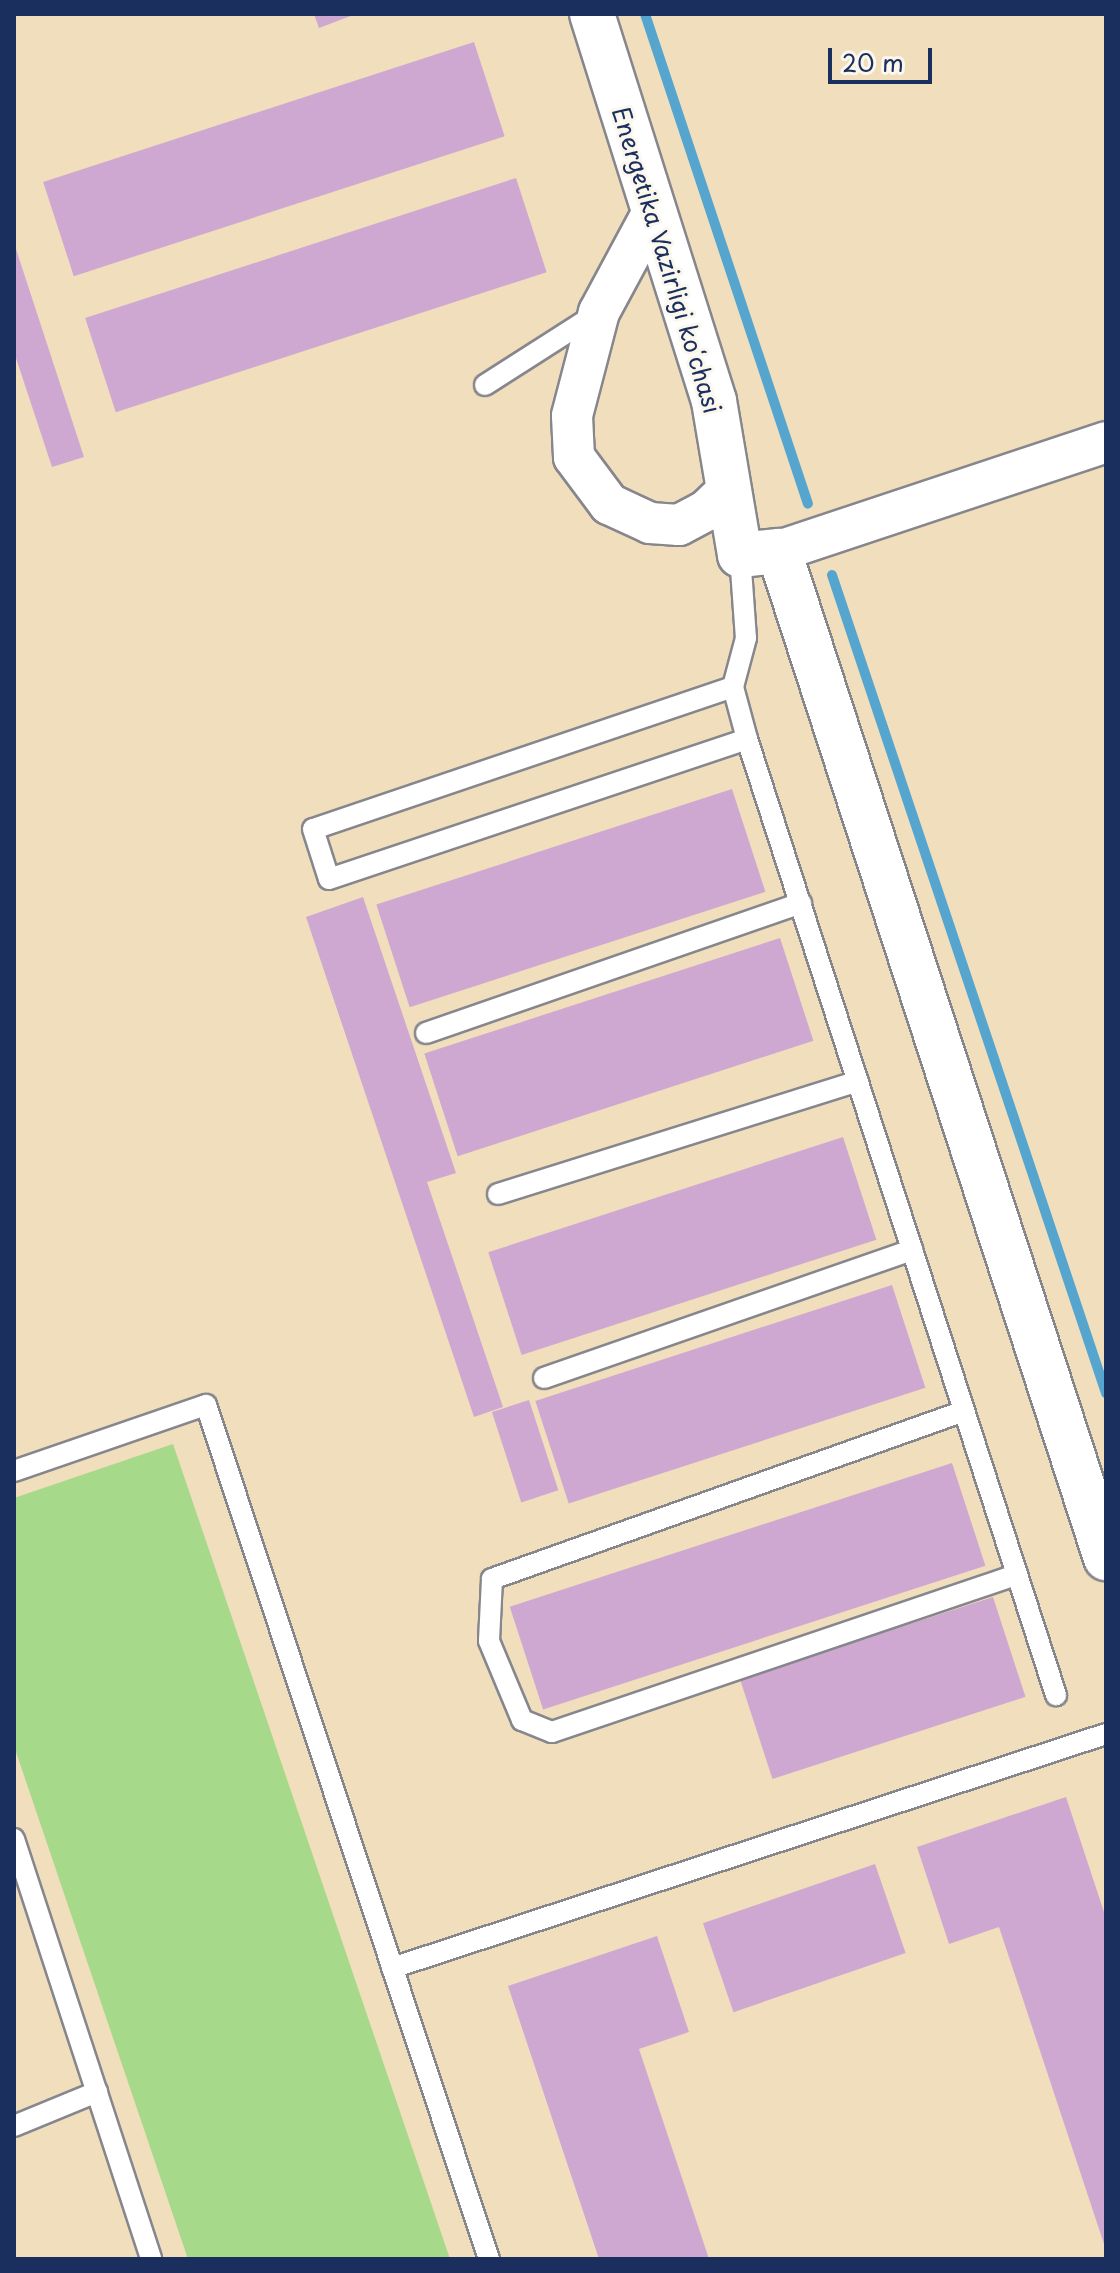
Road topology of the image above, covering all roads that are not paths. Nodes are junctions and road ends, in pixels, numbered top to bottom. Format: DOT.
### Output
graph roads {
  1 [pos="592,14"];
  2 [pos="654,210"];
  3 [pos="599,312"];
  4 [pos="485,385"];
  5 [pos="1106,442"];
  6 [pos="729,489"];
  7 [pos="759,553"];
  8 [pos="733,687"];
  9 [pos="747,739"];
  10 [pos="801,903"];
  11 [pos="426,1033"];
  12 [pos="858,1081"];
  13 [pos="498,1194"];
  14 [pos="912,1250"];
  15 [pos="544,1378"];
  16 [pos="964,1411"];
  17 [pos="14,1471"];
  18 [pos="1106,1558"];
  19 [pos="1017,1575"];
  20 [pos="1056,1695"];
  21 [pos="1106,1734"];
  22 [pos="14,1839"];
  23 [pos="392,1968"];
  24 [pos="97,2092"];
  25 [pos="14,2126"];
  26 [pos="151,2259"];
  27 [pos="489,2259"];
  1 -- 2 [label="street, Energetika Vazirligi koʻchasi"];
  2 -- 3 [label="street"];
  2 -- 6 [label="street, Energetika Vazirligi koʻchasi"];
  3 -- 4 [label="lane"];
  3 -- 6 [label="street"];
  5 -- 7 [label="street"];
  6 -- 7 [label="street, Energetika Vazirligi koʻchasi"];
  7 -- 8 [label="lane"];
  7 -- 18 [label="street, Energetika Vazirligi koʻchasi"];
  8 -- 9 [label="lane"];
  8 -- 9 [label="lane"];
  9 -- 10 [label="lane"];
  10 -- 11 [label="lane"];
  10 -- 12 [label="lane"];
  12 -- 13 [label="lane"];
  12 -- 14 [label="lane"];
  14 -- 15 [label="lane"];
  14 -- 16 [label="lane"];
  16 -- 19 [label="lane"];
  16 -- 19 [label="lane"];
  17 -- 23 [label="lane"];
  19 -- 20 [label="lane"];
  21 -- 23 [label="lane"];
  22 -- 24 [label="lane"];
  23 -- 27 [label="lane"];
  24 -- 25 [label="lane"];
  24 -- 26 [label="lane"];
}
